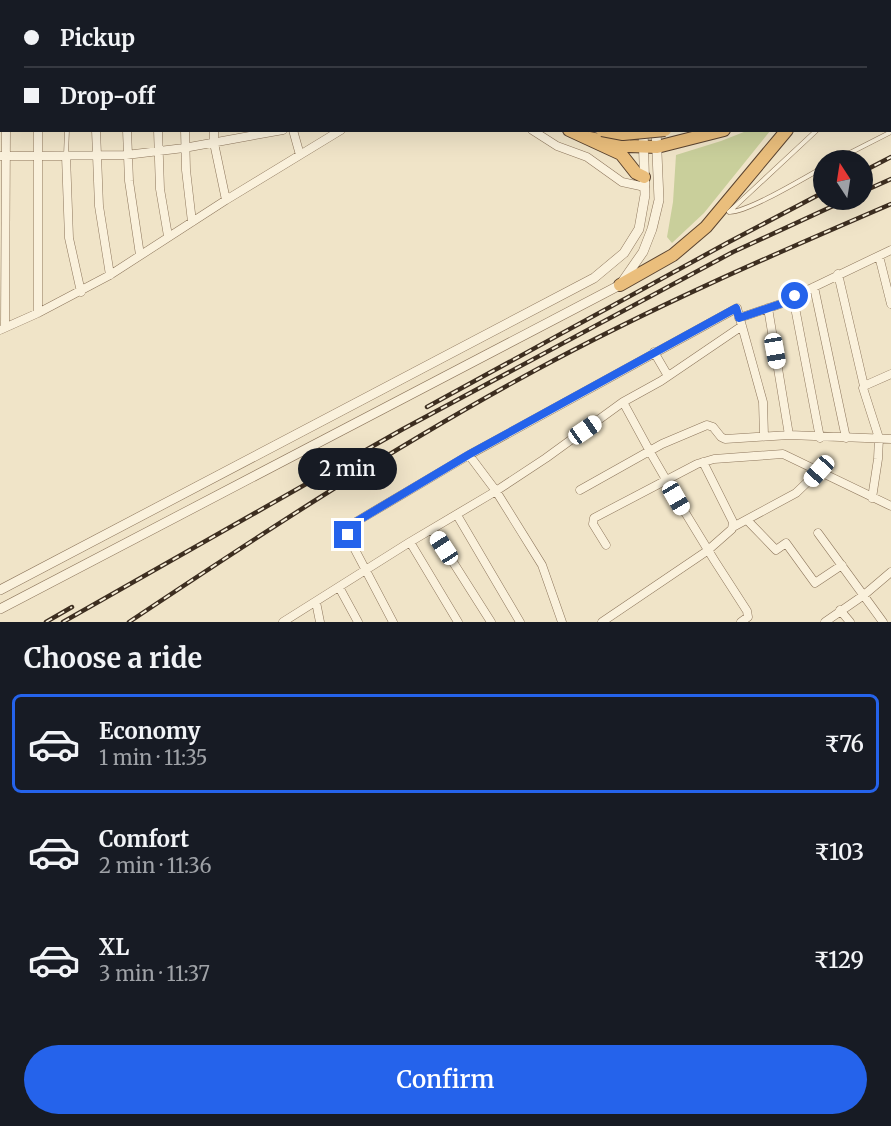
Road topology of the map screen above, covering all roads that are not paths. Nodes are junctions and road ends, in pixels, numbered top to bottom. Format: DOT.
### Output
graph roads {
  1 [pos="6,132"];
  2 [pos="38,132"];
  3 [pos="67,132"];
  4 [pos="96,132"];
  5 [pos="127,132"];
  6 [pos="158,132"];
  7 [pos="185,132"];
  8 [pos="214,132"];
  9 [pos="272,132"];
  10 [pos="294,132"];
  11 [pos="338,132"];
  12 [pos="535,132"];
  13 [pos="574,132"];
  14 [pos="612,132"];
  15 [pos="644,132"];
  16 [pos="645,132"];
  17 [pos="655,132"];
  18 [pos="715,132"];
  19 [pos="785,132"];
  20 [pos="815,132"];
  21 [pos="891,132"];
  22 [pos="244,134"];
  23 [pos="589,138"];
  24 [pos="214,143"];
  25 [pos="651,146"];
  26 [pos="184,148"];
  27 [pos="856,150"];
  28 [pos="159,151"];
  29 [pos="96,154"];
  30 [pos="126,155"];
  31 [pos="300,155"];
  32 [pos="3,156"];
  33 [pos="37,156"];
  34 [pos="66,156"];
  35 [pos="813,173"];
  36 [pos="644,182"];
  37 [pos="226,200"];
  38 [pos="725,211"];
  39 [pos="192,222"];
  40 [pos="168,236"];
  41 [pos="891,250"];
  42 [pos="624,253"];
  43 [pos="140,255"];
  44 [pos="879,256"];
  45 [pos="637,261"];
  46 [pos="838,274"];
  47 [pos="110,275"];
  48 [pos="620,285"];
  49 [pos="814,287"];
  50 [pos="81,292"];
  51 [pos="792,300"];
  52 [pos="891,304"];
  53 [pos="768,308"];
  54 [pos="38,313"];
  55 [pos="740,322"];
  56 [pos="2,328"];
  57 [pos="654,352"];
  58 [pos="891,374"];
  59 [pos="668,376"];
  60 [pos="864,386"];
  61 [pos="623,402"];
  62 [pos="789,435"];
  63 [pos="764,436"];
  64 [pos="820,438"];
  65 [pos="846,438"];
  66 [pos="879,438"];
  67 [pos="891,439"];
  68 [pos="649,452"];
  69 [pos="468,455"];
  70 [pos="703,462"];
  71 [pos="819,471"];
  72 [pos="665,480"];
  73 [pos="580,490"];
  74 [pos="496,491"];
  75 [pos="872,498"];
  76 [pos="891,506"];
  77 [pos="457,515"];
  78 [pos="747,520"];
  79 [pos="733,528"];
  80 [pos="432,529"];
  81 [pos="818,533"];
  82 [pos="410,542"];
  83 [pos="606,545"];
  84 [pos="707,551"];
  85 [pos="842,565"];
  86 [pos="364,571"];
  87 [pos="891,572"];
  88 [pos="339,587"];
  89 [pos="0,590"];
  90 [pos="864,595"];
  91 [pos="316,602"];
  92 [pos="0,609"];
  93 [pos="840,610"];
  94 [pos="283,622"];
  95 [pos="320,622"];
  96 [pos="358,622"];
  97 [pos="393,622"];
  98 [pos="458,622"];
  99 [pos="492,622"];
  100 [pos="520,622"];
  101 [pos="562,622"];
  102 [pos="602,622"];
  103 [pos="741,622"];
  104 [pos="825,622"];
  105 [pos="850,622"];
  106 [pos="883,622"];
  1 -- 32 [label="street"];
  2 -- 33 [label="street"];
  3 -- 34 [label="lane"];
  4 -- 29 [label="street"];
  5 -- 30 [label="street"];
  6 -- 28 [label="street"];
  7 -- 26 [label="street"];
  8 -- 24 [label="street"];
  9 -- 22 [label="street"];
  10 -- 31 [label="street"];
  11 -- 31 [label="street"];
  12 -- 36 [label="street"];
  13 -- 23 [label="highway"];
  14 -- 15 [label="highway, bridge"];
  16 -- 25 [label="street"];
  17 -- 25 [label="street"];
  18 -- 25 [label="highway"];
  19 -- 38 [label="highway"];
  20 -- 38 [label="lane"];
  21 -- 27 [label="lane"];
  22 -- 24 [label="street"];
  23 -- 25 [label="highway"];
  23 -- 36 [label="highway"];
  24 -- 26 [label="street"];
  24 -- 37 [label="street"];
  25 -- 36 [label="street"];
  25 -- 45 [label="street"];
  26 -- 28 [label="street"];
  26 -- 39 [label="street"];
  28 -- 30 [label="street"];
  28 -- 40 [label="street"];
  29 -- 30 [label="street"];
  29 -- 34 [label="street"];
  29 -- 47 [label="street"];
  30 -- 43 [label="street"];
  31 -- 37 [label="street"];
  32 -- 33 [label="street"];
  32 -- 56 [label="street"];
  33 -- 34 [label="street"];
  33 -- 54 [label="street"];
  34 -- 50 [label="street"];
  35 -- 38 [label="lane"];
  36 -- 42 [label="street"];
  37 -- 39 [label="street"];
  38 -- 48 [label="highway"];
  39 -- 40 [label="street"];
  40 -- 43 [label="street"];
  41 -- 44 [label="street"];
  42 -- 45 [label="street"];
  42 -- 89 [label="street"];
  43 -- 47 [label="street"];
  44 -- 46 [label="street"];
  44 -- 52 [label="street"];
  45 -- 48 [label="street"];
  46 -- 49 [label="street"];
  46 -- 60 [label="street"];
  47 -- 50 [label="street"];
  48 -- 92 [label="street"];
  49 -- 51 [label="street"];
  49 -- 65 [label="street"];
  50 -- 54 [label="street"];
  51 -- 53 [label="street"];
  51 -- 64 [label="street"];
  53 -- 55 [label="street"];
  53 -- 62 [label="street"];
  54 -- 56 [label="street"];
  55 -- 57 [label="street"];
  55 -- 59 [label="street"];
  55 -- 63 [label="street"];
  57 -- 59 [label="street"];
  57 -- 69 [label="street"];
  58 -- 60 [label="street"];
  59 -- 61 [label="street"];
  60 -- 66 [label="street"];
  61 -- 68 [label="street"];
  61 -- 74 [label="street"];
  62 -- 63 [label="street"];
  62 -- 64 [label="street"];
  63 -- 68 [label="street"];
  64 -- 65 [label="street"];
  65 -- 66 [label="street"];
  66 -- 67 [label="street"];
  66 -- 75 [label="street"];
  68 -- 72 [label="street"];
  68 -- 73 [label="street"];
  69 -- 74 [label="street"];
  69 -- 86 [label="street"];
  70 -- 71 [label="street"];
  70 -- 72 [label="street"];
  70 -- 79 [label="street"];
  71 -- 75 [label="street"];
  71 -- 78 [label="street"];
  72 -- 83 [label="street"];
  72 -- 84 [label="street"];
  74 -- 77 [label="street"];
  74 -- 101 [label="street"];
  75 -- 76 [label="street"];
  77 -- 80 [label="street"];
  77 -- 100 [label="street"];
  78 -- 79 [label="street"];
  78 -- 85 [label="street"];
  79 -- 84 [label="street"];
  80 -- 82 [label="street"];
  80 -- 99 [label="street"];
  81 -- 85 [label="street"];
  82 -- 86 [label="street"];
  82 -- 98 [label="street"];
  84 -- 102 [label="street"];
  84 -- 103 [label="street"];
  85 -- 90 [label="street"];
  86 -- 88 [label="street"];
  86 -- 97 [label="street"];
  87 -- 90 [label="street"];
  88 -- 91 [label="street"];
  88 -- 96 [label="street"];
  90 -- 93 [label="street"];
  90 -- 106 [label="street"];
  91 -- 94 [label="street"];
  91 -- 95 [label="street"];
  93 -- 104 [label="street"];
  93 -- 105 [label="street"];
}
